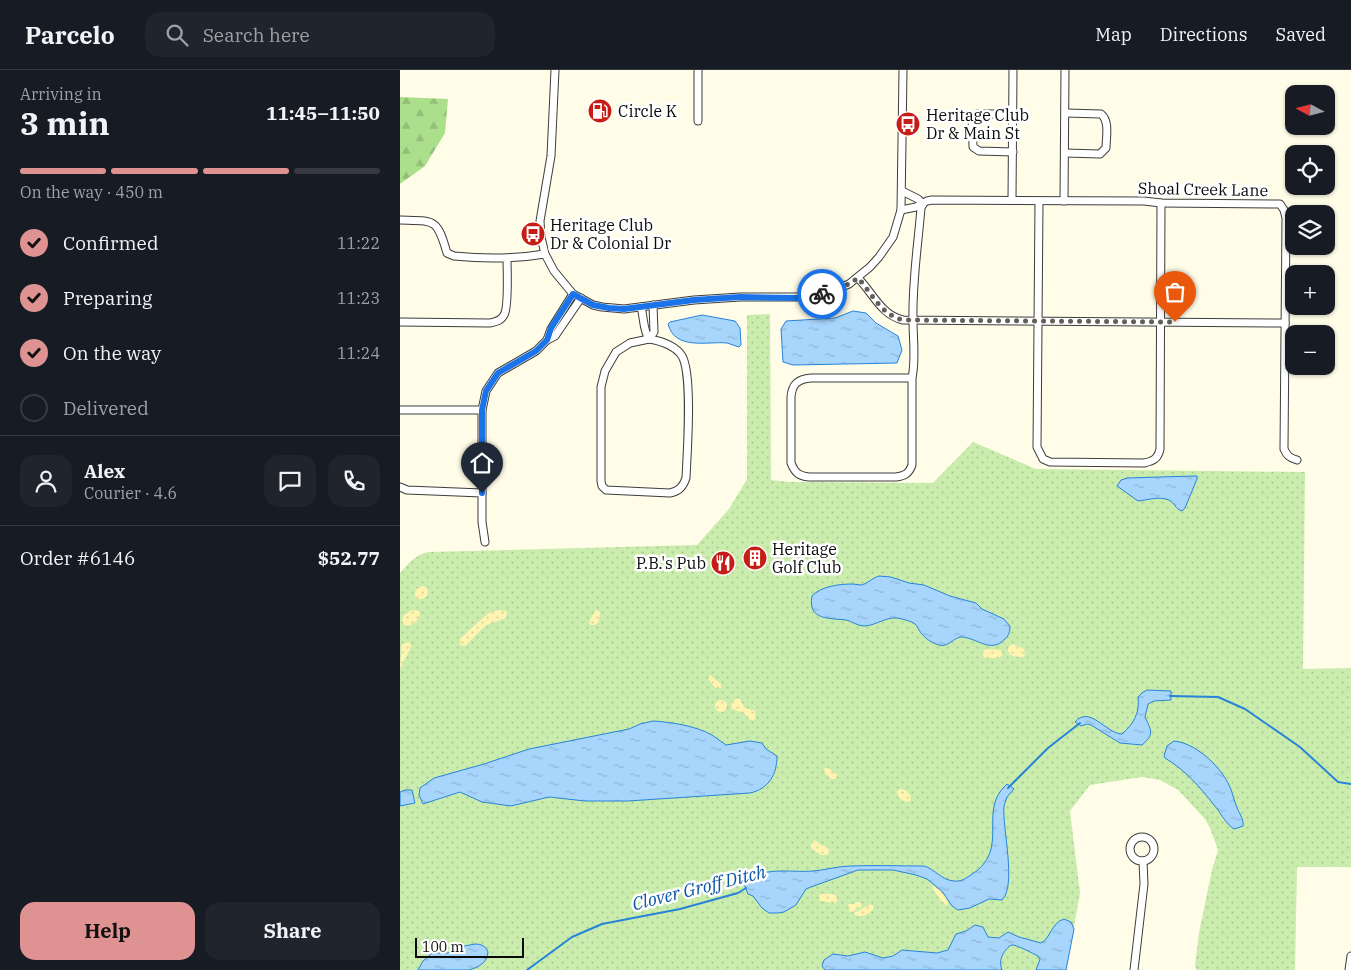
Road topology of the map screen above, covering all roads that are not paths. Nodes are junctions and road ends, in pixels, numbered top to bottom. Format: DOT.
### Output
graph roads {
  1 [pos="555,70"];
  2 [pos="698,70"];
  3 [pos="903,70"];
  4 [pos="1013,70"];
  5 [pos="1065,70"];
  6 [pos="1066,113"];
  7 [pos="1012,114"];
  8 [pos="698,121"];
  9 [pos="1013,152"];
  10 [pos="1065,153"];
  11 [pos="902,191"];
  12 [pos="1012,200"];
  13 [pos="1039,202"];
  14 [pos="1064,202"];
  15 [pos="1161,203"];
  16 [pos="923,204"];
  17 [pos="901,210"];
  18 [pos="400,220"];
  19 [pos="545,254"];
  20 [pos="507,258"];
  21 [pos="858,278"];
  22 [pos="573,294"];
  23 [pos="581,298"];
  24 [pos="653,305"];
  25 [pos="641,307"];
  26 [pos="913,321"];
  27 [pos="400,322"];
  28 [pos="1038,322"];
  29 [pos="1161,322"];
  30 [pos="1285,322"];
  31 [pos="547,340"];
  32 [pos="649,340"];
  33 [pos="912,378"];
  34 [pos="400,410"];
  35 [pos="482,410"];
  36 [pos="1297,460"];
  37 [pos="400,488"];
  38 [pos="482,493"];
  39 [pos="485,542"];
  40 [pos="1144,861"];
  41 [pos="1351,956"];
  42 [pos="1134,970"];
  43 [pos="1349,970"];
  1 -- 19 [label="street"];
  2 -- 8 [label="street"];
  3 -- 11 [label="street"];
  4 -- 7 [label="street"];
  5 -- 6 [label="street"];
  6 -- 10 [label="street"];
  6 -- 10 [label="street"];
  7 -- 9 [label="street"];
  7 -- 9 [label="street"];
  9 -- 12 [label="street"];
  10 -- 14 [label="street"];
  11 -- 16 [label="street"];
  11 -- 17 [label="street"];
  12 -- 13 [label="street, Shoal Creek Lane"];
  12 -- 16 [label="street, Shoal Creek Lane"];
  13 -- 14 [label="street, Shoal Creek Lane"];
  13 -- 28 [label="street"];
  14 -- 15 [label="street, Shoal Creek Lane"];
  15 -- 29 [label="street"];
  15 -- 30 [label="street, Shoal Creek Lane"];
  16 -- 17 [label="street, Shoal Creek Lane"];
  16 -- 26 [label="street"];
  17 -- 21 [label="street"];
  18 -- 20 [label="street"];
  19 -- 20 [label="street"];
  19 -- 22 [label="street"];
  20 -- 27 [label="street"];
  21 -- 24 [label="street"];
  21 -- 26 [label="street"];
  22 -- 23 [label="street"];
  22 -- 31 [label="street"];
  23 -- 25 [label="street"];
  23 -- 31 [label="street"];
  24 -- 25 [label="street"];
  24 -- 32 [label="street"];
  25 -- 32 [label="street"];
  26 -- 28 [label="street"];
  26 -- 33 [label="street"];
  28 -- 29 [label="street"];
  28 -- 29 [label="street"];
  29 -- 30 [label="street"];
  30 -- 36 [label="street, Shoal Creek Lane"];
  31 -- 35 [label="street"];
  32 -- 32 [label="street"];
  33 -- 33 [label="street"];
  34 -- 35 [label="street"];
  35 -- 38 [label="street"];
  37 -- 38 [label="street"];
  38 -- 39 [label="street"];
  40 -- 42 [label="street"];
  41 -- 43 [label="street"];
}
